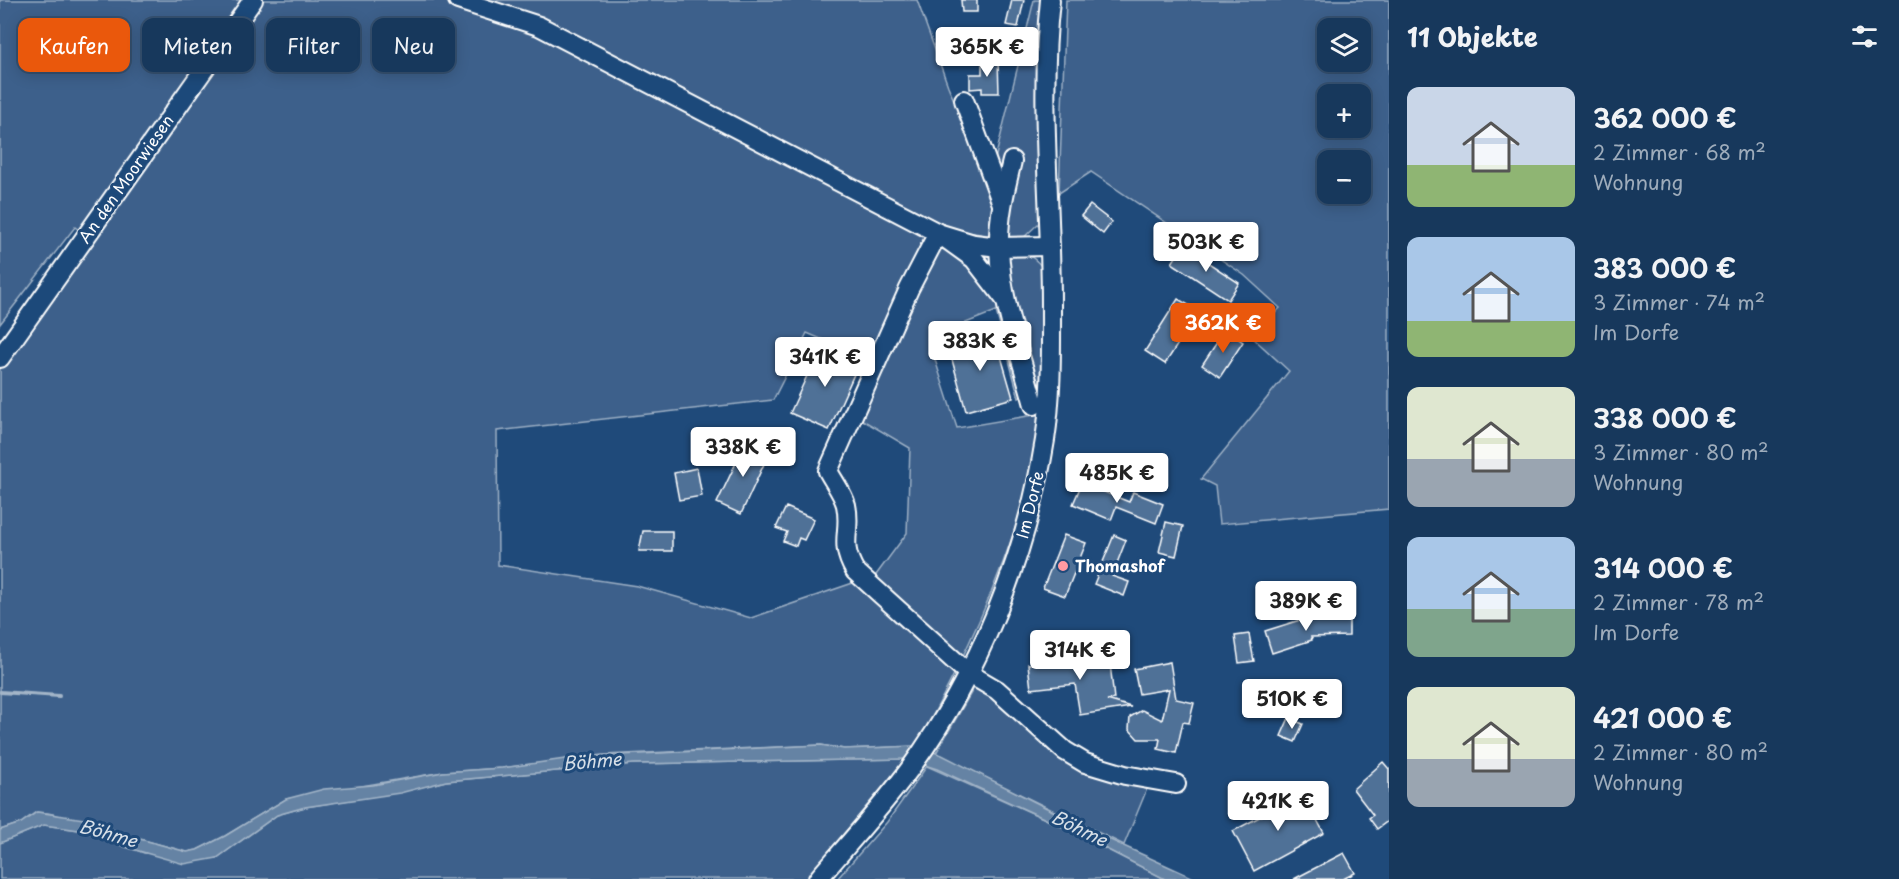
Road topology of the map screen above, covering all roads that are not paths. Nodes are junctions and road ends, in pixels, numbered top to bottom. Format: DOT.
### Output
graph roads {
  1 [pos="253,0"];
  2 [pos="458,0"];
  3 [pos="1050,0"];
  4 [pos="964,100"];
  5 [pos="1012,161"];
  6 [pos="1002,204"];
  7 [pos="938,233"];
  8 [pos="1050,246"];
  9 [pos="999,247"];
  10 [pos="1005,299"];
  11 [pos="3,346"];
  12 [pos="1034,405"];
  13 [pos="968,673"];
  14 [pos="1176,784"];
  15 [pos="818,879"];
  1 -- 11 [label="street, An den Moorwiesen"];
  2 -- 7 [label="street"];
  3 -- 8 [label="street, Im Dorfe"];
  4 -- 6 [label="street"];
  5 -- 6 [label="street"];
  6 -- 9 [label="street"];
  7 -- 9 [label="street"];
  7 -- 10 [label="street"];
  7 -- 13 [label="street"];
  8 -- 9 [label="street"];
  8 -- 13 [label="street, Im Dorfe"];
  9 -- 10 [label="street"];
  10 -- 12 [label="street"];
  13 -- 14 [label="street"];
  13 -- 15 [label="street, Im Dorfe"];
}
